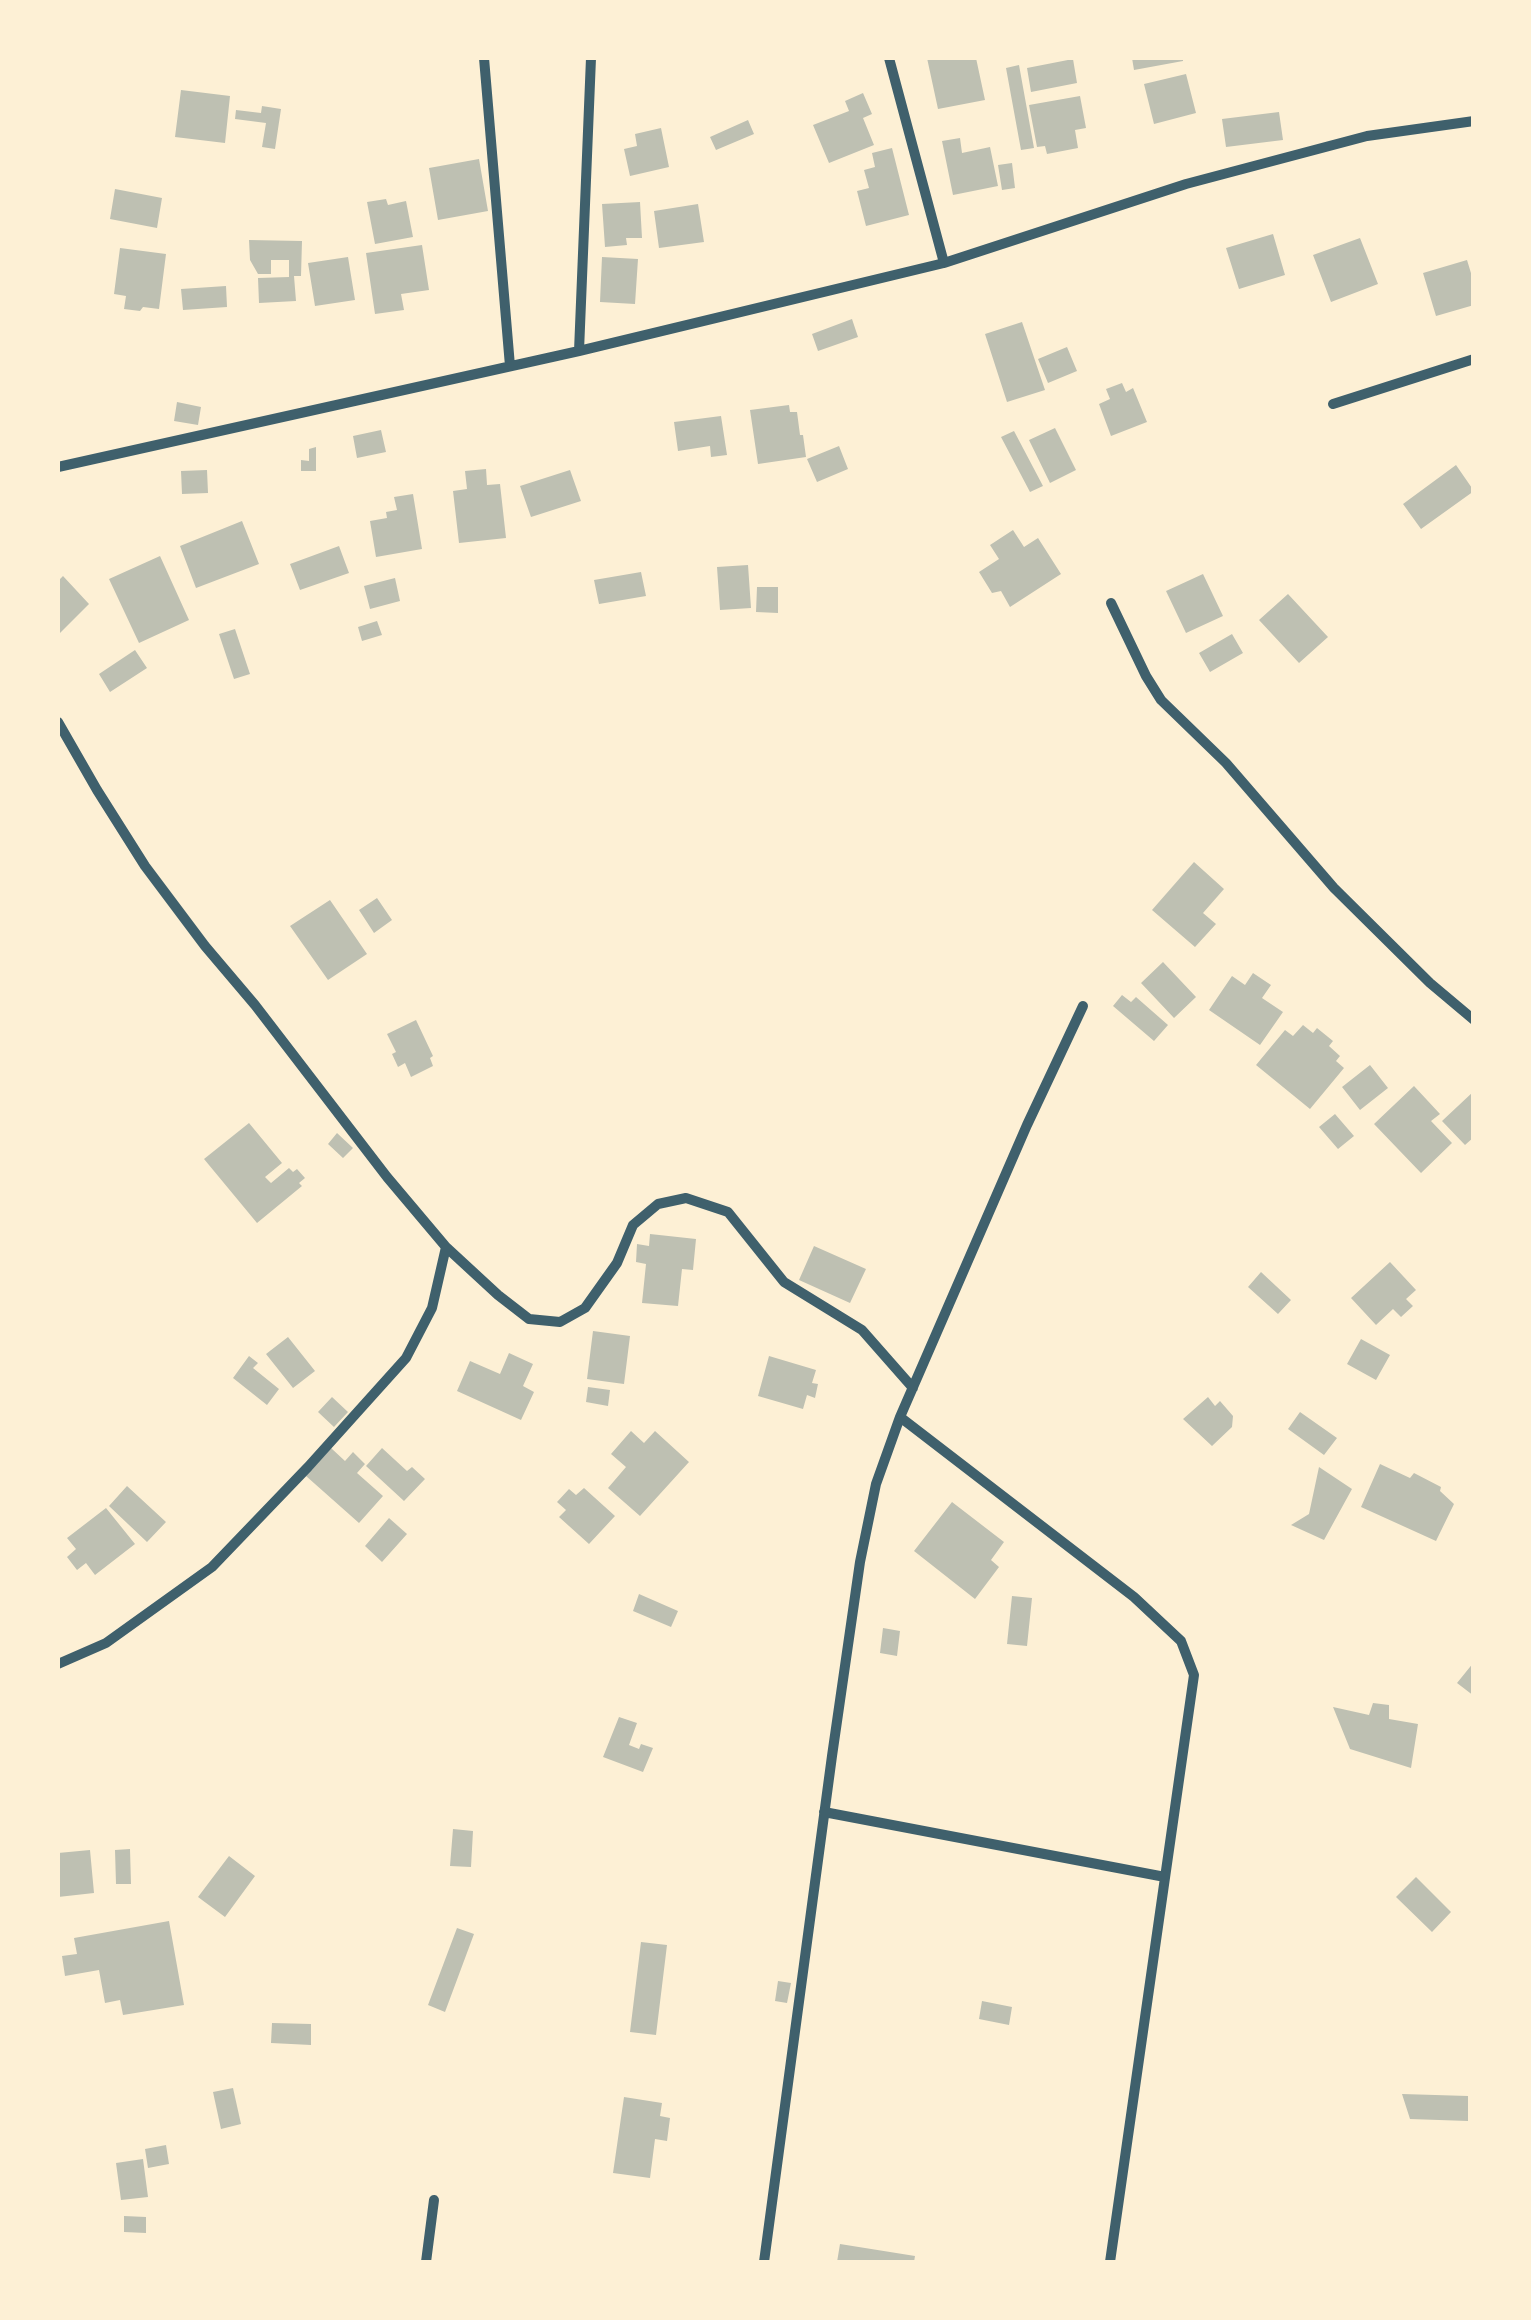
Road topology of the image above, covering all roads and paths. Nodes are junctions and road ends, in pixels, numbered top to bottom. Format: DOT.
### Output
graph roads {
  1 [pos="484,58"];
  2 [pos="591,58"];
  3 [pos="889,58"];
  4 [pos="1474,121"];
  5 [pos="944,263"];
  6 [pos="579,351"];
  7 [pos="1474,359"];
  8 [pos="510,366"];
  9 [pos="1333,404"];
  10 [pos="58,467"];
  11 [pos="1111,603"];
  12 [pos="58,722"];
  13 [pos="1082,1006"];
  14 [pos="1474,1020"];
  15 [pos="446,1246"];
  16 [pos="913,1388"];
  17 [pos="900,1417"];
  18 [pos="58,1664"];
  19 [pos="824,1812"];
  20 [pos="1165,1877"];
  21 [pos="434,2200"];
  22 [pos="426,2262"];
  23 [pos="764,2262"];
  24 [pos="1110,2262"];
  1 -- 8 [label="street"];
  2 -- 6 [label="street"];
  3 -- 5 [label="street"];
  4 -- 5 [label="street"];
  5 -- 6 [label="street"];
  6 -- 8 [label="street"];
  7 -- 9 [label="street"];
  8 -- 10 [label="street"];
  11 -- 14 [label="street"];
  12 -- 15 [label="street"];
  13 -- 16 [label="street"];
  15 -- 16 [label="street"];
  15 -- 18 [label="street"];
  16 -- 17 [label="street"];
  17 -- 19 [label="street"];
  17 -- 20 [label="street"];
  19 -- 20 [label="street"];
  19 -- 23 [label="street"];
  20 -- 24 [label="street"];
  21 -- 22 [label="street"];
}
